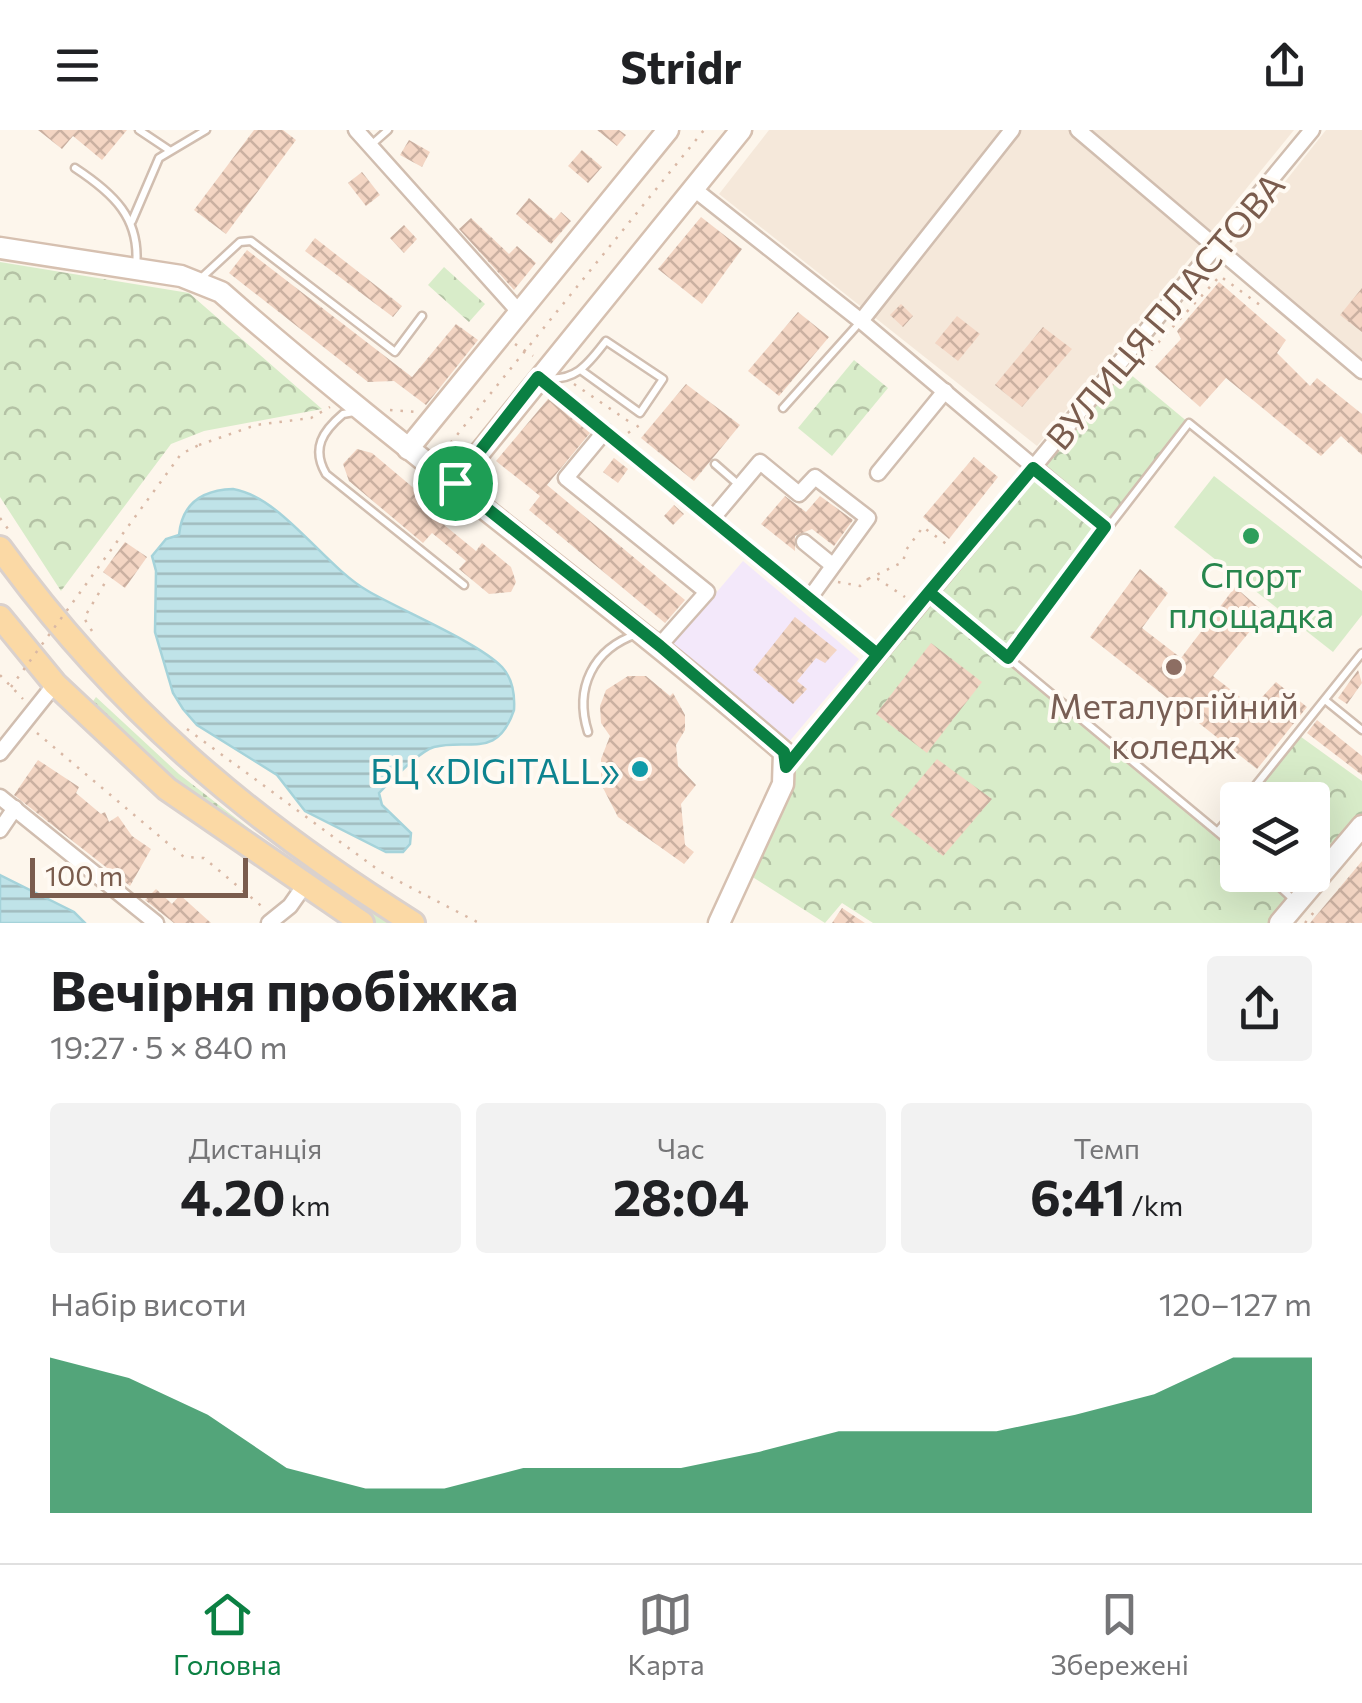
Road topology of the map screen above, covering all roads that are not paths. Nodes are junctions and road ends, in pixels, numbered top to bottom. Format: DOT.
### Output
graph roads {
  1 [pos="139,130"];
  2 [pos="206,130"];
  3 [pos="356,130"];
  4 [pos="388,130"];
  5 [pos="668,130"];
  6 [pos="741,130"];
  7 [pos="1012,130"];
  8 [pos="1078,130"];
  9 [pos="1312,130"];
  10 [pos="370,146"];
  11 [pos="169,150"];
  12 [pos="75,168"];
  13 [pos="694,189"];
  14 [pos="132,221"];
  15 [pos="0,248"];
  16 [pos="1215,250"];
  17 [pos="136,269"];
  18 [pos="198,281"];
  19 [pos="520,313"];
  20 [pos="422,316"];
  21 [pos="861,321"];
  22 [pos="538,368"];
  23 [pos="582,371"];
  24 [pos="1362,371"];
  25 [pos="945,392"];
  26 [pos="783,408"];
  27 [pos="374,410"];
  28 [pos="605,430"];
  29 [pos="408,449"];
  30 [pos="715,464"];
  31 [pos="1033,468"];
  32 [pos="878,473"];
  33 [pos="455,483"];
  34 [pos="740,485"];
  35 [pos="712,518"];
  36 [pos="1105,527"];
  37 [pos="804,542"];
  38 [pos="0,548"];
  39 [pos="1362,563"];
  40 [pos="831,564"];
  41 [pos="464,585"];
  42 [pos="929,592"];
  43 [pos="809,599"];
  44 [pos="0,617"];
  45 [pos="643,632"];
  46 [pos="89,646"];
  47 [pos="660,646"];
  48 [pos="1362,653"];
  49 [pos="877,654"];
  50 [pos="1008,658"];
  51 [pos="54,683"];
  52 [pos="117,690"];
  53 [pos="1325,700"];
  54 [pos="91,718"];
  55 [pos="1362,730"];
  56 [pos="588,732"];
  57 [pos="0,753"];
  58 [pos="785,760"];
  59 [pos="1259,782"];
  60 [pos="0,796"];
  61 [pos="15,808"];
  62 [pos="270,824"];
  63 [pos="1362,826"];
  64 [pos="1220,829"];
  65 [pos="0,830"];
  66 [pos="1218,831"];
  67 [pos="254,852"];
  68 [pos="313,856"];
  69 [pos="297,881"];
  70 [pos="1285,892"];
  71 [pos="1296,902"];
  72 [pos="272,920"];
  73 [pos="156,923"];
  74 [pos="362,923"];
  75 [pos="413,923"];
  76 [pos="720,923"];
  77 [pos="1280,923"];
  1 -- 11 [label="lane"];
  2 -- 11 [label="lane"];
  3 -- 10 [label="street"];
  4 -- 10 [label="lane"];
  5 -- 19 [label="street"];
  6 -- 13 [label="street"];
  7 -- 21 [label="street"];
  8 -- 16 [label="street"];
  9 -- 16 [label="street, ВУЛИЦЯ ПЛАСТОВА"];
  10 -- 19 [label="street"];
  11 -- 14 [label="lane"];
  12 -- 14 [label="lane"];
  13 -- 21 [label="street"];
  13 -- 22 [label="street"];
  14 -- 17 [label="lane"];
  15 -- 17 [label="street"];
  16 -- 24 [label="street"];
  16 -- 31 [label="street, ВУЛИЦЯ ПЛАСТОВА"];
  17 -- 18 [label="street"];
  18 -- 20 [label="lane"];
  18 -- 27 [label="street"];
  19 -- 29 [label="street"];
  21 -- 25 [label="street"];
  21 -- 26 [label="lane"];
  22 -- 23 [label="lane"];
  22 -- 28 [label="street"];
  22 -- 33 [label="street"];
  23 -- 23 [label="lane"];
  25 -- 31 [label="street"];
  25 -- 32 [label="street"];
  27 -- 29 [label="street"];
  27 -- 41 [label="lane"];
  28 -- 35 [label="street"];
  28 -- 47 [label="street"];
  29 -- 33 [label="street"];
  30 -- 34 [label="lane"];
  31 -- 36 [label="street"];
  31 -- 42 [label="street, ВУЛИЦЯ ПЛАСТОВА"];
  33 -- 45 [label="street"];
  34 -- 35 [label="street"];
  34 -- 40 [label="street"];
  35 -- 43 [label="street"];
  36 -- 39 [label="lane"];
  36 -- 50 [label="lane"];
  37 -- 40 [label="street"];
  38 -- 46 [label="main road"];
  40 -- 43 [label="street"];
  42 -- 49 [label="street, ВУЛИЦЯ ПЛАСТОВА"];
  42 -- 50 [label="lane"];
  43 -- 49 [label="street"];
  44 -- 51 [label="main road"];
  45 -- 47 [label="street"];
  45 -- 56 [label="lane"];
  46 -- 51 [label="main road"];
  46 -- 52 [label="main road"];
  47 -- 58 [label="street"];
  48 -- 53 [label="lane"];
  49 -- 58 [label="street, ВУЛИЦЯ ПЛАСТОВА"];
  50 -- 66 [label="lane"];
  51 -- 54 [label="main road"];
  51 -- 57 [label="street"];
  52 -- 54 [label="main road"];
  52 -- 62 [label="main road"];
  53 -- 55 [label="lane"];
  53 -- 59 [label="lane"];
  54 -- 67 [label="main road"];
  58 -- 76 [label="street, ВУЛИЦЯ ПЛАСТОВА"];
  60 -- 61 [label="street"];
  61 -- 65 [label="street"];
  61 -- 73 [label="street"];
  62 -- 67 [label="main road"];
  62 -- 68 [label="main road"];
  63 -- 71 [label="street"];
  64 -- 66 [label="lane"];
  67 -- 69 [label="main road"];
  68 -- 69 [label="main road"];
  68 -- 75 [label="main road"];
  69 -- 72 [label="street"];
  69 -- 74 [label="main road"];
  70 -- 71 [label="lane"];
  71 -- 77 [label="street"];
}
